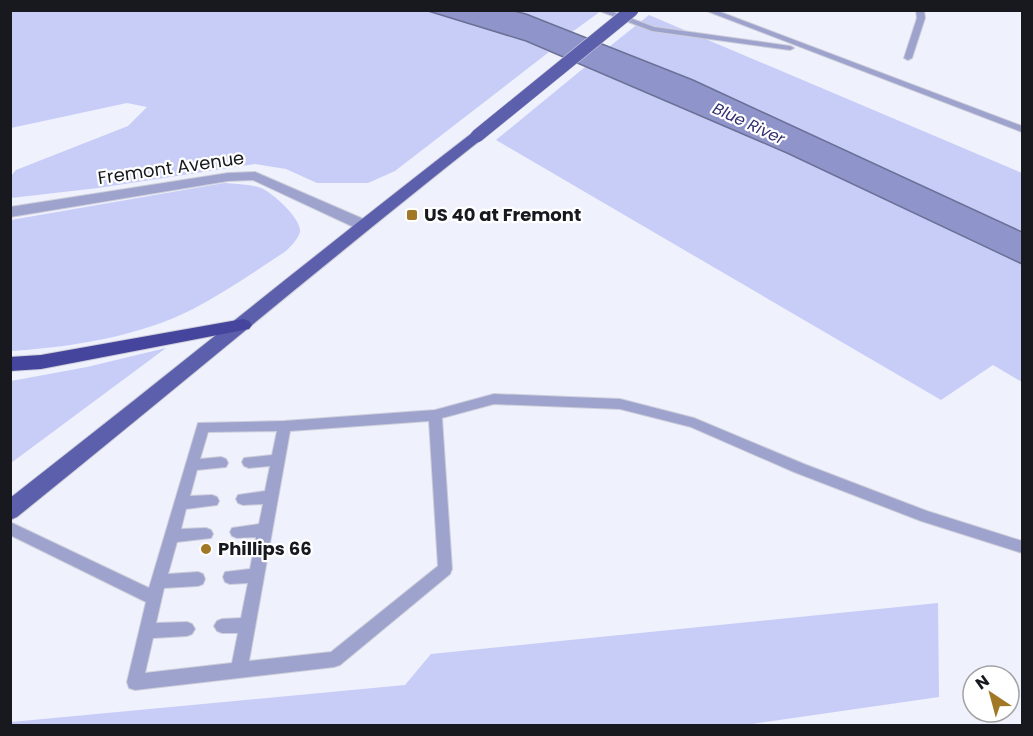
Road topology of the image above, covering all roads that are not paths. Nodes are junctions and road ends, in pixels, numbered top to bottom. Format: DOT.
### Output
graph roads {
  1 [pos="600,10"];
  2 [pos="632,10"];
  3 [pos="707,10"];
  4 [pos="920,10"];
  5 [pos="812,51"];
  6 [pos="908,58"];
  7 [pos="1023,129"];
  8 [pos="10,212"];
  9 [pos="363,225"];
  10 [pos="243,325"];
  11 [pos="10,364"];
  12 [pos="435,415"];
  13 [pos="284,426"];
  14 [pos="278,460"];
  15 [pos="249,462"];
  16 [pos="221,463"];
  17 [pos="192,465"];
  18 [pos="271,497"];
  19 [pos="243,499"];
  20 [pos="212,501"];
  21 [pos="181,503"];
  22 [pos="10,511"];
  23 [pos="10,528"];
  24 [pos="265,530"];
  25 [pos="237,532"];
  26 [pos="206,534"];
  27 [pos="172,536"];
  28 [pos="1023,547"];
  29 [pos="257,576"];
  30 [pos="230,577"];
  31 [pos="198,579"];
  32 [pos="159,581"];
  33 [pos="154,598"];
  34 [pos="248,625"];
  35 [pos="222,626"];
  36 [pos="187,628"];
  37 [pos="147,631"];
  38 [pos="239,670"];
  1 -- 5 [label="lane"];
  2 -- 9 [label="main road, bridge"];
  3 -- 5 [label="lane"];
  4 -- 6 [label="lane"];
  5 -- 7 [label="lane"];
  8 -- 9 [label="street, Fremont Avenue"];
  9 -- 10 [label="main road"];
  10 -- 11 [label="highway"];
  10 -- 22 [label="main road"];
  12 -- 13 [label="lane"];
  12 -- 28 [label="lane"];
  12 -- 38 [label="lane"];
  13 -- 14 [label="lane"];
  13 -- 17 [label="lane"];
  14 -- 15 [label="lane"];
  14 -- 18 [label="lane"];
  16 -- 17 [label="lane"];
  17 -- 21 [label="lane"];
  18 -- 19 [label="lane"];
  18 -- 24 [label="lane"];
  20 -- 21 [label="lane"];
  21 -- 27 [label="lane"];
  23 -- 33 [label="lane"];
  24 -- 25 [label="lane"];
  24 -- 29 [label="lane"];
  26 -- 27 [label="lane"];
  27 -- 32 [label="lane"];
  29 -- 30 [label="lane"];
  29 -- 34 [label="lane"];
  31 -- 32 [label="lane"];
  32 -- 33 [label="lane"];
  33 -- 37 [label="lane"];
  34 -- 35 [label="lane"];
  34 -- 38 [label="lane"];
  36 -- 37 [label="lane"];
  37 -- 38 [label="lane"];
}
